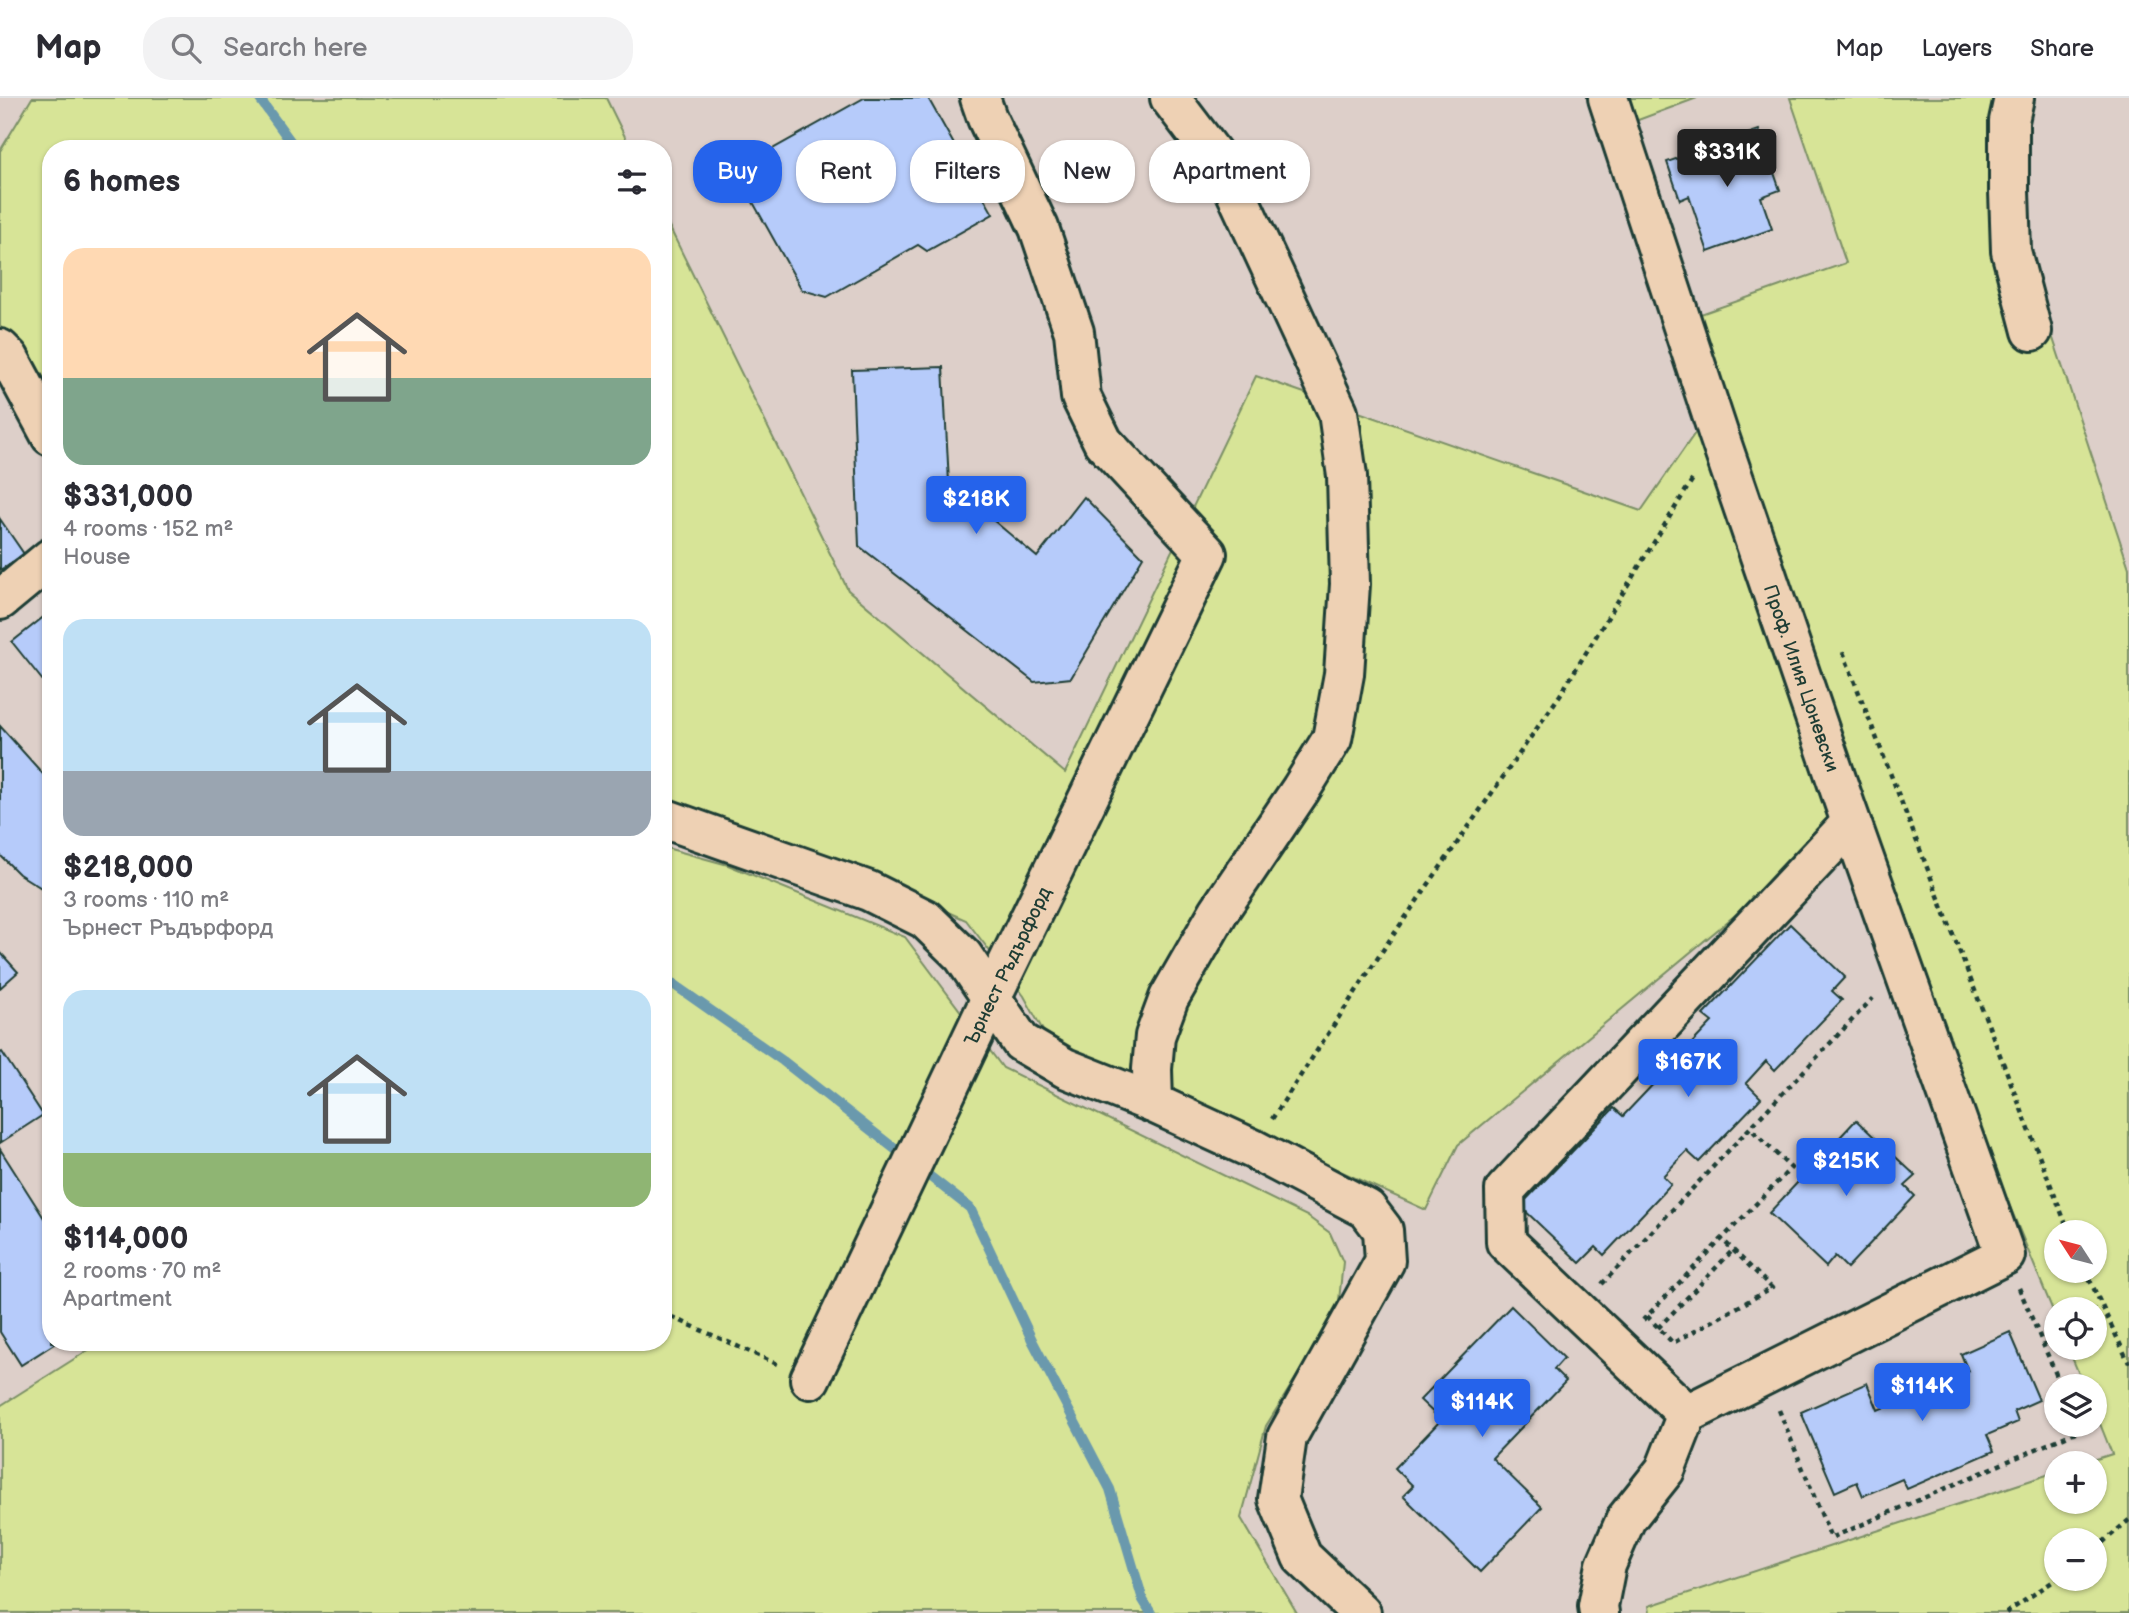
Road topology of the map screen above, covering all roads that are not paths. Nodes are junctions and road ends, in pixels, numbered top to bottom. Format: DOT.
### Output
graph roads {
  1 [pos="980,98"];
  2 [pos="1170,98"];
  3 [pos="1608,98"];
  4 [pos="2014,98"];
  5 [pos="2032,331"];
  6 [pos="0,349"];
  7 [pos="42,419"];
  8 [pos="42,565"];
  9 [pos="0,600"];
  10 [pos="672,821"];
  11 [pos="1851,823"];
  12 [pos="992,996"];
  13 [pos="1153,1102"];
  14 [pos="810,1379"];
  15 [pos="1687,1414"];
  16 [pos="1361,1613"];
  17 [pos="1599,1613"];
  1 -- 12 [label="street, Ърнест Ръдърфорд"];
  2 -- 13 [label="street"];
  3 -- 11 [label="street, Проф. Илия Цоневски"];
  4 -- 5 [label="street"];
  6 -- 7 [label="street"];
  8 -- 9 [label="street"];
  10 -- 12 [label="street"];
  11 -- 15 [label="street"];
  11 -- 15 [label="street, Проф. Илия Цоневски"];
  12 -- 13 [label="street"];
  12 -- 14 [label="street, Ърнест Ръдърфорд"];
  13 -- 16 [label="street"];
  15 -- 17 [label="street"];
}
